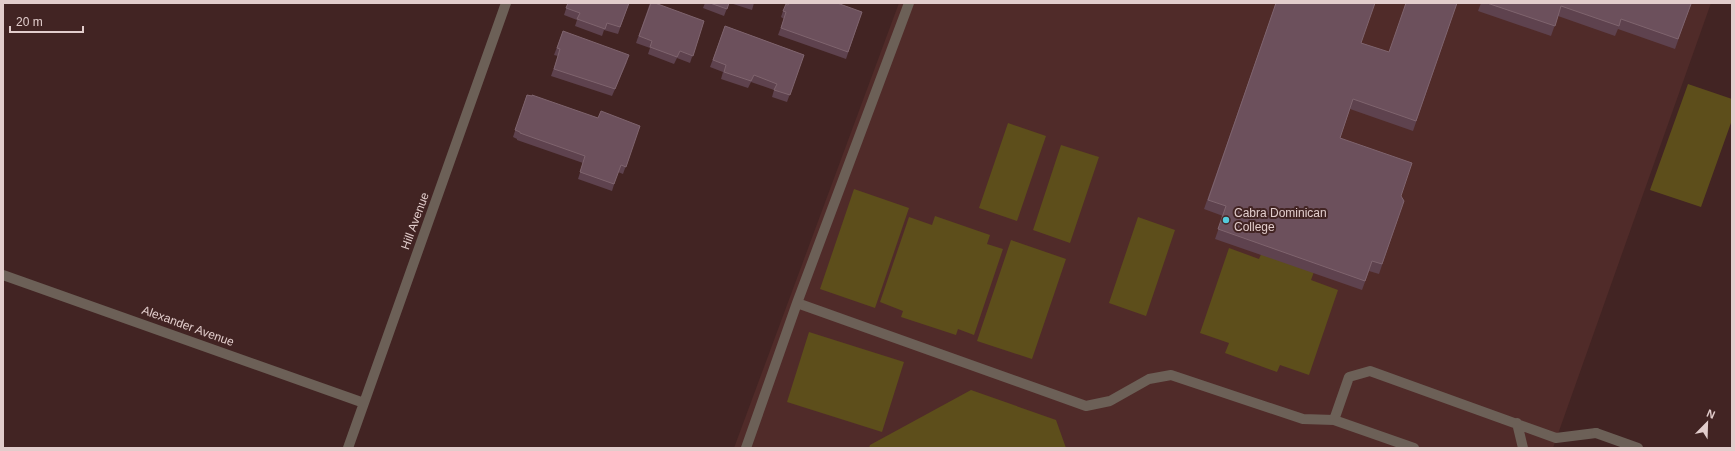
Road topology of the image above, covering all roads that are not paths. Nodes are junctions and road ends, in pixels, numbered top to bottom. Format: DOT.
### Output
graph roads {
  1 [pos="506,3"];
  2 [pos="909,3"];
  3 [pos="3,275"];
  4 [pos="797,303"];
  5 [pos="364,403"];
  6 [pos="1334,420"];
  7 [pos="1517,423"];
  8 [pos="348,448"];
  9 [pos="746,448"];
  10 [pos="1414,448"];
  11 [pos="1523,448"];
  12 [pos="1638,448"];
  1 -- 5 [label="street, Hill Avenue"];
  2 -- 4 [label="street"];
  3 -- 5 [label="street, Alexander Avenue"];
  4 -- 6 [label="street"];
  4 -- 9 [label="street"];
  5 -- 8 [label="street, Hill Avenue"];
  6 -- 7 [label="street"];
  6 -- 10 [label="street"];
  7 -- 11 [label="street"];
  7 -- 12 [label="street"];
}
